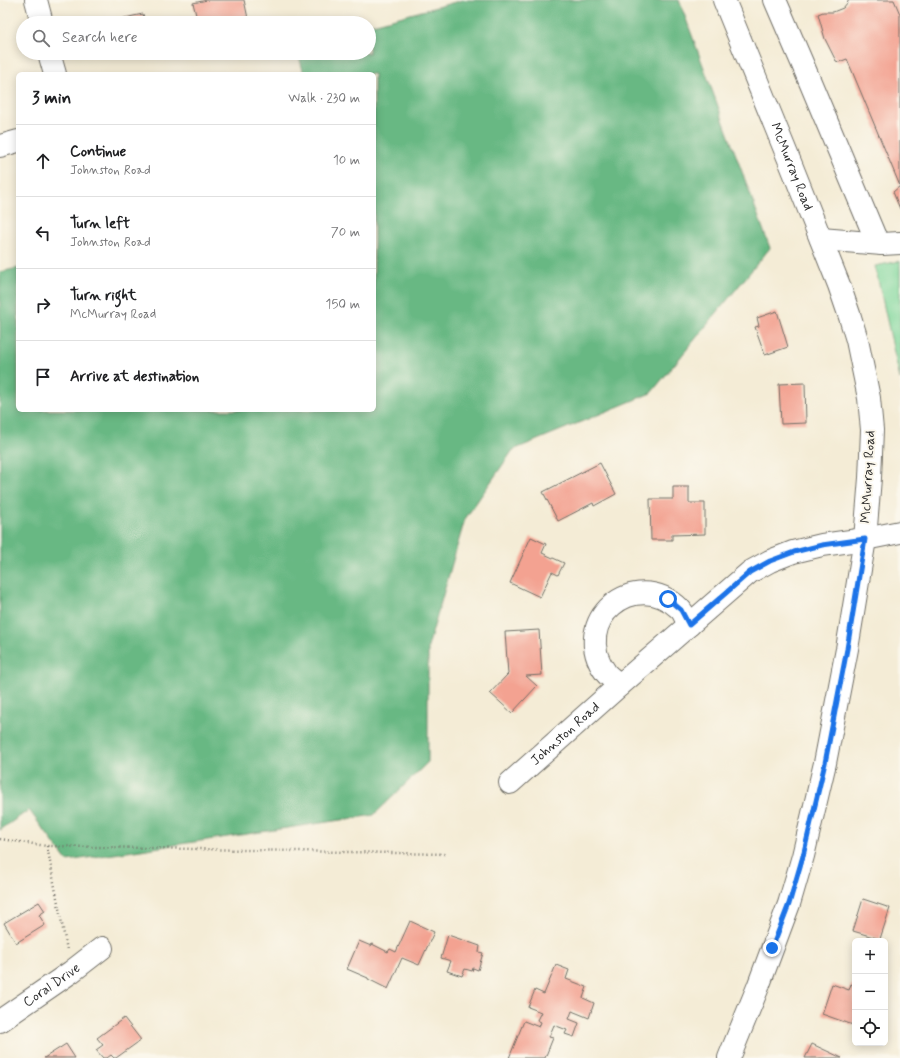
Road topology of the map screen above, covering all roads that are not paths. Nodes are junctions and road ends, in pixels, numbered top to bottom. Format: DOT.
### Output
graph roads {
  1 [pos="36,0"];
  2 [pos="724,0"];
  3 [pos="775,0"];
  4 [pos="40,16"];
  5 [pos="51,60"];
  6 [pos="54,72"];
  7 [pos="16,142"];
  8 [pos="0,146"];
  9 [pos="821,239"];
  10 [pos="891,244"];
  11 [pos="900,532"];
  12 [pos="865,539"];
  13 [pos="689,625"];
  14 [pos="620,685"];
  15 [pos="510,783"];
  16 [pos="102,948"];
  17 [pos="0,1021"];
  18 [pos="729,1058"];
  1 -- 4 [label="main road"];
  2 -- 9 [label="main road, McMurray Road"];
  3 -- 10 [label="main road"];
  5 -- 6 [label="main road"];
  7 -- 8 [label="main road"];
  9 -- 10 [label="main road"];
  9 -- 12 [label="main road, McMurray Road"];
  11 -- 12 [label="main road, Johnston Road"];
  12 -- 13 [label="main road, Johnston Road"];
  12 -- 18 [label="main road, McMurray Road"];
  13 -- 14 [label="main road, Johnston Road"];
  13 -- 14 [label="main road"];
  14 -- 15 [label="main road, Johnston Road"];
  16 -- 17 [label="main road, Coral Drive"];
}
